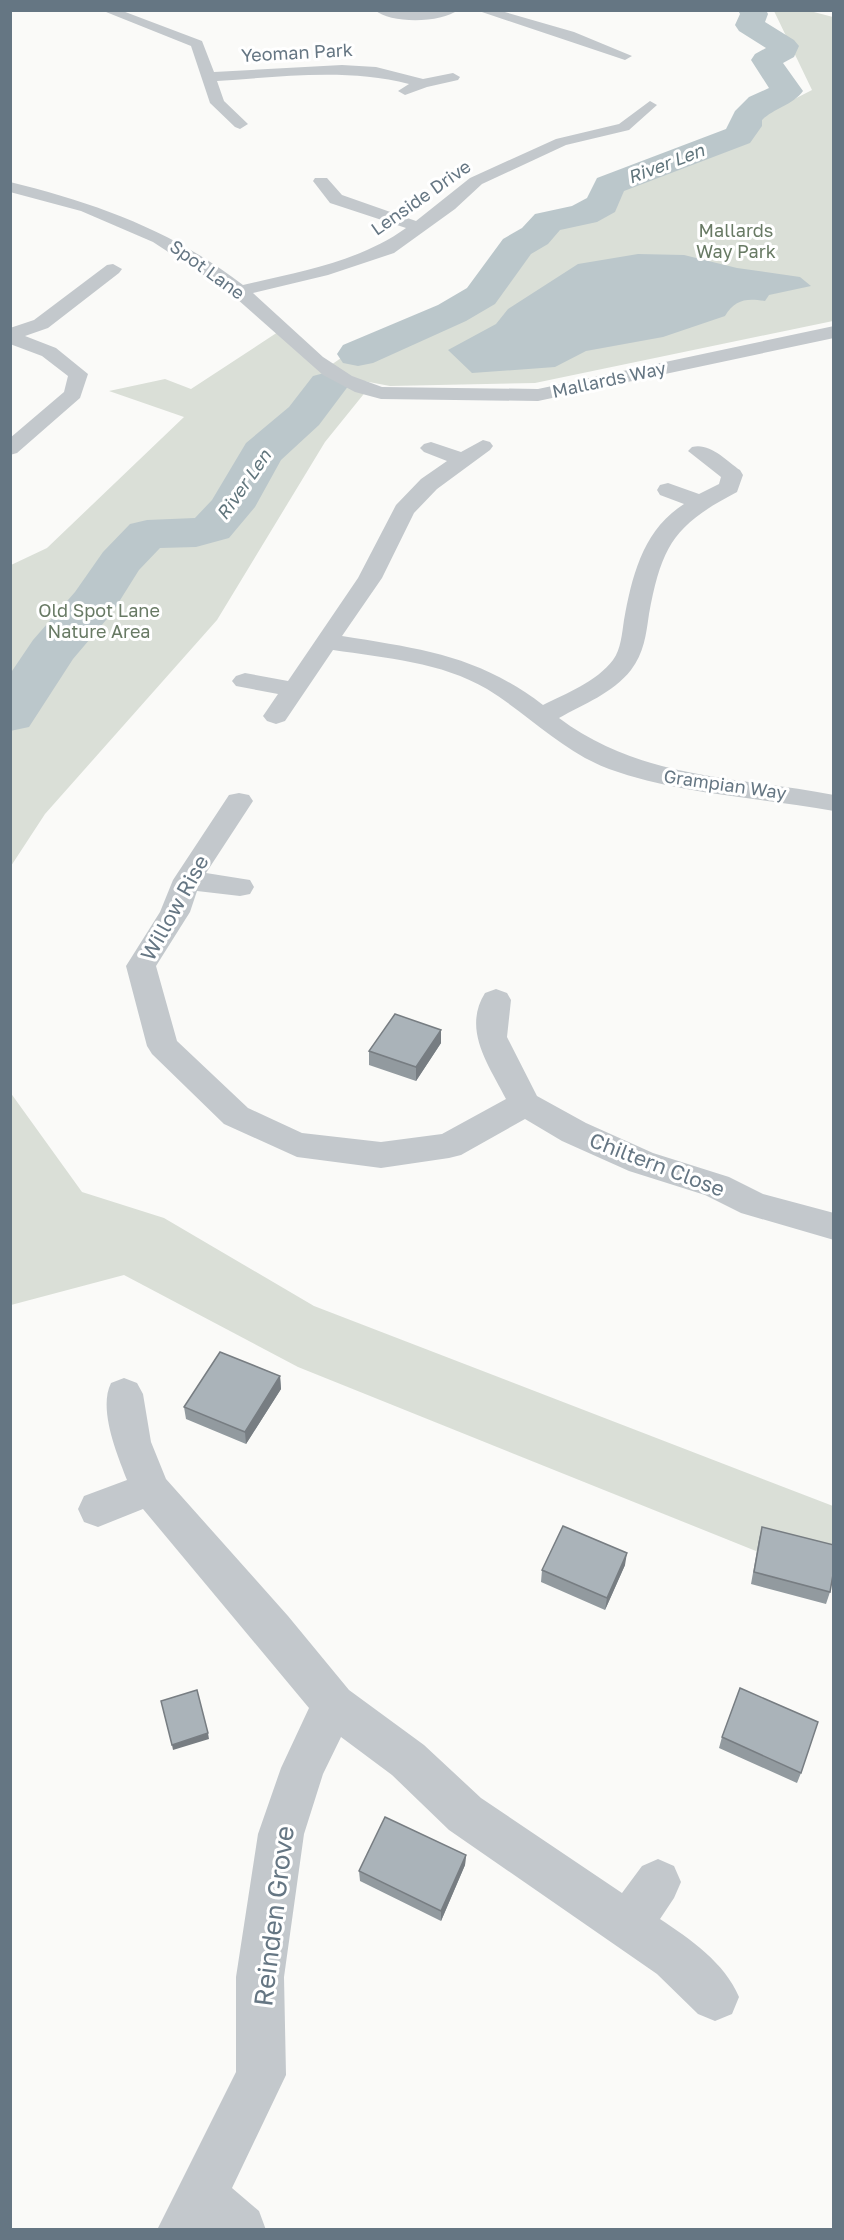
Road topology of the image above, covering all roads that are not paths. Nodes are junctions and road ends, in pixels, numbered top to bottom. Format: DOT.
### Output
graph roads {
  1 [pos="107,10"];
  2 [pos="381,10"];
  3 [pos="452,10"];
  4 [pos="482,10"];
  5 [pos="158,16"];
  6 [pos="138,21"];
  7 [pos="641,55"];
  8 [pos="453,76"];
  9 [pos="207,77"];
  10 [pos="423,83"];
  11 [pos="405,92"];
  12 [pos="650,105"];
  13 [pos="250,111"];
  14 [pos="321,181"];
  15 [pos="10,187"];
  16 [pos="29,192"];
  17 [pos="10,199"];
  18 [pos="419,227"];
  19 [pos="113,269"];
  20 [pos="237,292"];
  21 [pos="834,332"];
  22 [pos="10,336"];
  23 [pos="381,393"];
  24 [pos="483,446"];
  25 [pos="431,448"];
  26 [pos="10,449"];
  27 [pos="699,451"];
  28 [pos="464,460"];
  29 [pos="668,490"];
  30 [pos="699,502"];
  31 [pos="325,641"];
  32 [pos="245,681"];
  33 [pos="292,689"];
  34 [pos="276,716"];
  35 [pos="541,717"];
  36 [pos="239,801"];
  37 [pos="834,804"];
  38 [pos="187,880"];
  39 [pos="240,887"];
  40 [pos="496,1000"];
  41 [pos="525,1104"];
  42 [pos="834,1227"];
  43 [pos="124,1394"];
  44 [pos="150,1489"];
  45 [pos="98,1509"];
  46 [pos="334,1705"];
  47 [pos="658,1882"];
  48 [pos="627,1926"];
  49 [pos="715,1997"];
  50 [pos="192,2212"];
  51 [pos="240,2229"];
  1 -- 6 [label="street"];
  2 -- 3 [label="street"];
  4 -- 7 [label="street"];
  5 -- 6 [label="street"];
  6 -- 9 [label="street"];
  8 -- 10 [label="street, Yeoman Park"];
  9 -- 10 [label="street, Yeoman Park"];
  9 -- 13 [label="street"];
  10 -- 11 [label="street, Yeoman Park"];
  12 -- 18 [label="street, Lenside Drive"];
  14 -- 18 [label="street"];
  15 -- 16 [label="street, Spot Lane"];
  16 -- 17 [label="street"];
  16 -- 20 [label="street, Spot Lane"];
  18 -- 20 [label="street, Lenside Drive"];
  19 -- 22 [label="street"];
  20 -- 23 [label="street, Spot Lane"];
  21 -- 23 [label="street, Mallards Way"];
  22 -- 26 [label="street"];
  24 -- 28 [label="street"];
  25 -- 28 [label="street"];
  27 -- 30 [label="street"];
  28 -- 31 [label="street"];
  29 -- 30 [label="street"];
  30 -- 35 [label="street"];
  31 -- 33 [label="street"];
  31 -- 35 [label="street, Grampian Way"];
  32 -- 33 [label="street"];
  33 -- 34 [label="street"];
  35 -- 37 [label="street, Grampian Way"];
  36 -- 38 [label="street, Willow Rise"];
  38 -- 39 [label="street"];
  38 -- 41 [label="street, Willow Rise"];
  40 -- 41 [label="street"];
  41 -- 42 [label="street, Chiltern Close"];
  43 -- 44 [label="street"];
  44 -- 45 [label="street"];
  44 -- 46 [label="street"];
  46 -- 48 [label="street"];
  46 -- 50 [label="street, Reinden Grove"];
  47 -- 48 [label="street"];
  48 -- 49 [label="street"];
  50 -- 51 [label="street, Reinden Grove"];
}
